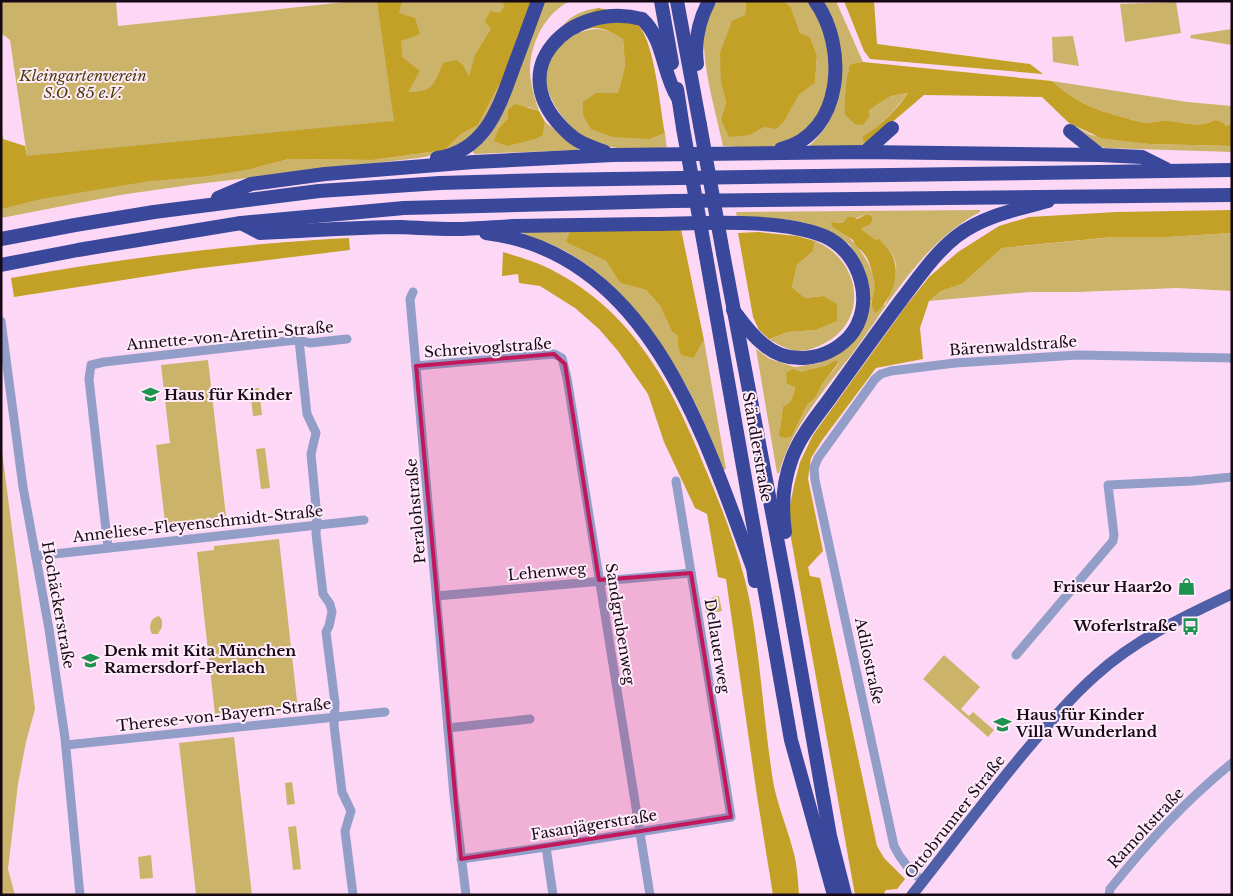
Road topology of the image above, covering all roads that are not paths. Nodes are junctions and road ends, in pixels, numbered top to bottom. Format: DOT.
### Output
graph roads {
  1 [pos="538,1"];
  2 [pos="661,1"];
  3 [pos="677,1"];
  4 [pos="709,1"];
  5 [pos="815,1"];
  6 [pos="612,4"];
  7 [pos="554,26"];
  8 [pos="678,98"];
  9 [pos="699,120"];
  10 [pos="892,128"];
  11 [pos="1070,131"];
  12 [pos="767,152"];
  13 [pos="865,152"];
  14 [pos="613,155"];
  15 [pos="1100,155"];
  16 [pos="377,170"];
  17 [pos="1232,170"];
  18 [pos="1169,171"];
  19 [pos="1232,195"];
  20 [pos="1066,196"];
  21 [pos="203,205"];
  22 [pos="241,223"];
  23 [pos="455,229"];
  24 [pos="1,239"];
  25 [pos="1,264"];
  26 [pos="413,292"];
  27 [pos="733,310"];
  28 [pos="1,321"];
  29 [pos="347,339"];
  30 [pos="299,340"];
  31 [pos="562,358"];
  32 [pos="1232,358"];
  33 [pos="416,366"];
  34 [pos="830,442"];
  35 [pos="1232,477"];
  36 [pos="676,481"];
  37 [pos="364,520"];
  38 [pos="318,525"];
  39 [pos="108,548"];
  40 [pos="36,556"];
  41 [pos="782,562"];
  42 [pos="691,573"];
  43 [pos="599,580"];
  44 [pos="1232,594"];
  45 [pos="436,596"];
  46 [pos="772,627"];
  47 [pos="1016,654"];
  48 [pos="385,712"];
  49 [pos="335,717"];
  50 [pos="530,719"];
  51 [pos="448,728"];
  52 [pos="66,745"];
  53 [pos="1232,763"];
  54 [pos="731,817"];
  55 [pos="640,832"];
  56 [pos="546,847"];
  57 [pos="461,859"];
  58 [pos="923,881"];
  59 [pos="80,895"];
  60 [pos="353,895"];
  61 [pos="466,895"];
  62 [pos="553,895"];
  63 [pos="650,895"];
  64 [pos="834,895"];
  65 [pos="845,895"];
  66 [pos="912,895"];
  67 [pos="1108,895"];
  1 -- 16 [label="highway"];
  2 -- 8 [label="highway, Ständlerstraße"];
  3 -- 9 [label="highway, Ständlerstraße"];
  4 -- 9 [label="highway"];
  5 -- 12 [label="highway"];
  6 -- 8 [label="highway"];
  7 -- 14 [label="highway"];
  8 -- 46 [label="highway, Ständlerstraße, bridge"];
  9 -- 27 [label="highway, Ständlerstraße, bridge"];
  10 -- 13 [label="highway"];
  11 -- 15 [label="highway"];
  12 -- 13 [label="highway"];
  12 -- 14 [label="highway"];
  13 -- 15 [label="highway"];
  14 -- 16 [label="highway"];
  15 -- 18 [label="highway"];
  16 -- 21 [label="highway"];
  17 -- 18 [label="highway"];
  18 -- 21 [label="highway"];
  19 -- 20 [label="highway"];
  20 -- 22 [label="highway"];
  20 -- 41 [label="highway"];
  21 -- 24 [label="highway"];
  22 -- 23 [label="highway"];
  22 -- 25 [label="highway"];
  23 -- 27 [label="highway"];
  23 -- 46 [label="highway"];
  26 -- 33 [label="street, Peralohstraße"];
  27 -- 41 [label="highway, Ständlerstraße"];
  28 -- 40 [label="street, Hochäckerstraße"];
  29 -- 30 [label="street, Annette-von-Aretin-Straße"];
  30 -- 38 [label="street"];
  30 -- 39 [label="street, Annette-von-Aretin-Straße"];
  31 -- 33 [label="street, Schreivoglstraße"];
  31 -- 43 [label="street, Sandgrubenweg"];
  32 -- 34 [label="street, Bärenwaldstraße"];
  33 -- 45 [label="street, Peralohstraße"];
  34 -- 58 [label="street, Adilostraße"];
  35 -- 47 [label="street"];
  36 -- 42 [label="street, Dellauerweg"];
  37 -- 38 [label="street, Anneliese-Fleyenschmidt-Straße"];
  38 -- 39 [label="street, Anneliese-Fleyenschmidt-Straße"];
  38 -- 49 [label="street"];
  39 -- 40 [label="street, Anneliese-Fleyenschmidt-Straße"];
  40 -- 52 [label="street, Hochäckerstraße"];
  41 -- 65 [label="highway, Ständlerstraße"];
  42 -- 43 [label="street, Lehenweg"];
  42 -- 54 [label="street, Dellauerweg"];
  43 -- 45 [label="street, Lehenweg"];
  43 -- 55 [label="street, Sandgrubenweg"];
  44 -- 58 [label="main road, Ottobrunner Straße"];
  45 -- 51 [label="street, Peralohstraße"];
  46 -- 64 [label="highway, Ständlerstraße"];
  48 -- 49 [label="street, Therese-von-Bayern-Straße"];
  49 -- 52 [label="street, Therese-von-Bayern-Straße"];
  49 -- 60 [label="street"];
  50 -- 51 [label="street"];
  51 -- 57 [label="street, Peralohstraße"];
  52 -- 59 [label="street, Hochäckerstraße"];
  53 -- 67 [label="street, Ramoltstraße"];
  54 -- 55 [label="street, Fasanjägerstraße"];
  55 -- 56 [label="street, Fasanjägerstraße"];
  55 -- 63 [label="street, Sandgrubenweg"];
  56 -- 57 [label="street, Fasanjägerstraße"];
  56 -- 62 [label="street"];
  57 -- 61 [label="street, Peralohstraße"];
  58 -- 66 [label="main road, Ottobrunner Straße"];
}
